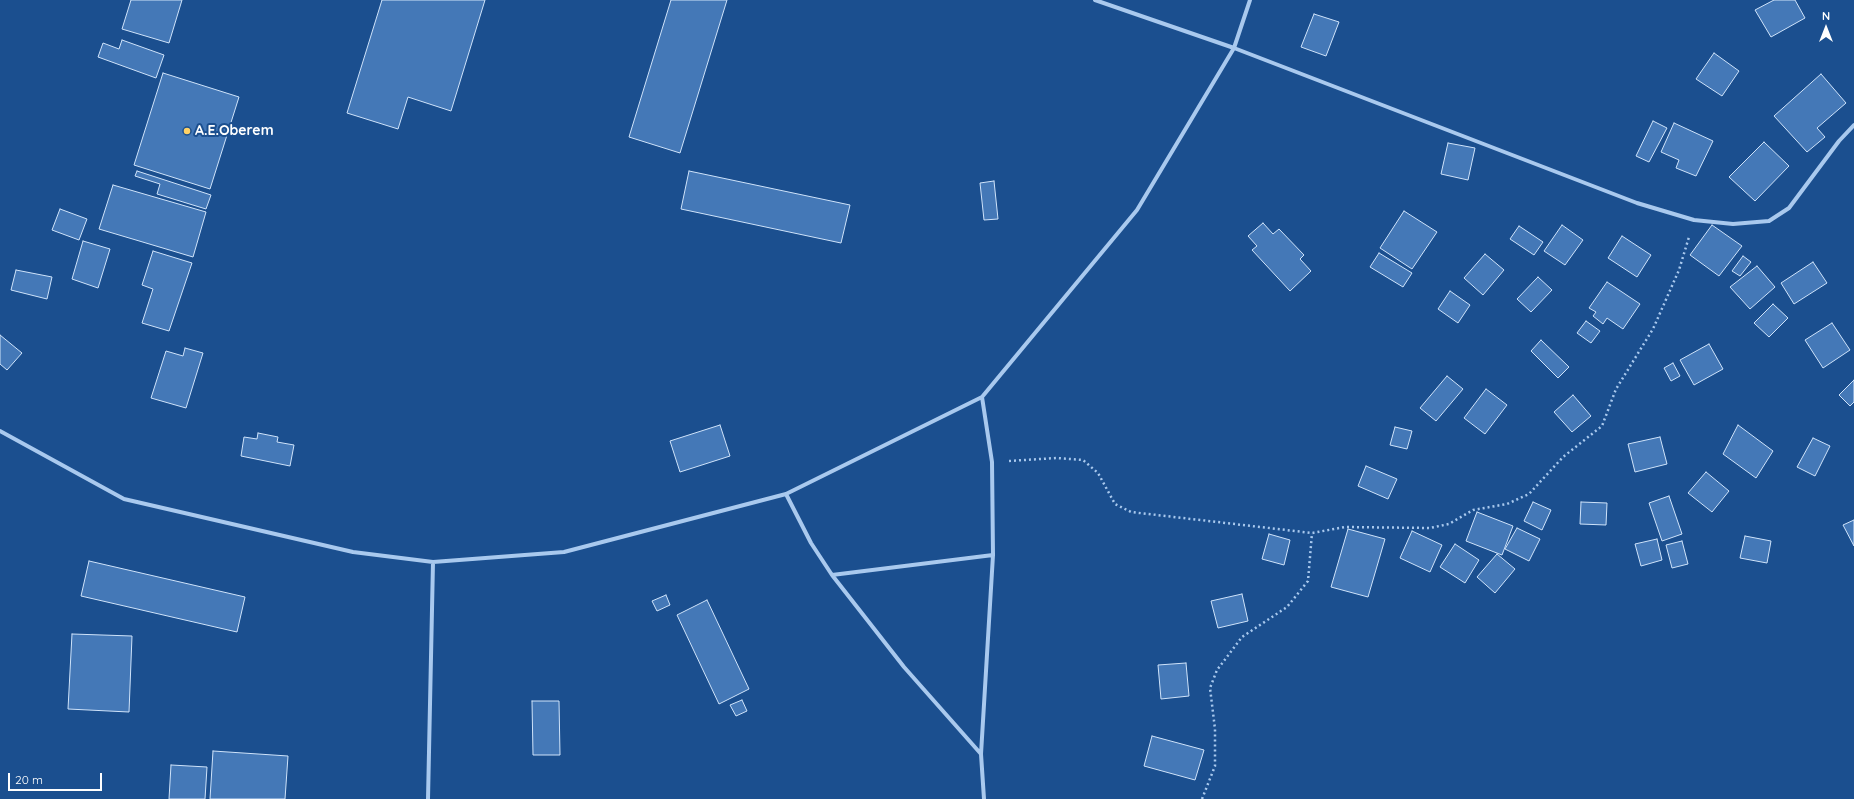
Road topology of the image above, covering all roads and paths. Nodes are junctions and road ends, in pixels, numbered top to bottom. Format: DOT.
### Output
graph roads {
  1 [pos="1095,0"];
  2 [pos="1250,0"];
  3 [pos="1234,48"];
  4 [pos="1854,125"];
  5 [pos="1694,220"];
  6 [pos="982,397"];
  7 [pos="0,431"];
  8 [pos="992,462"];
  9 [pos="786,494"];
  10 [pos="1312,533"];
  11 [pos="993,555"];
  12 [pos="433,562"];
  13 [pos="832,575"];
  14 [pos="981,754"];
  15 [pos="428,799"];
  16 [pos="984,799"];
  17 [pos="1202,799"];
  1 -- 3 [label="street"];
  2 -- 3 [label="street"];
  3 -- 5 [label="street"];
  3 -- 6 [label="street"];
  4 -- 5 [label="street"];
  5 -- 10 [label="path"];
  6 -- 8 [label="street"];
  6 -- 9 [label="street"];
  7 -- 12 [label="street"];
  8 -- 10 [label="path"];
  8 -- 11 [label="street"];
  9 -- 12 [label="street"];
  9 -- 13 [label="street"];
  10 -- 17 [label="path"];
  11 -- 13 [label="street"];
  11 -- 14 [label="street"];
  12 -- 15 [label="street"];
  13 -- 14 [label="street"];
  14 -- 16 [label="street"];
}
